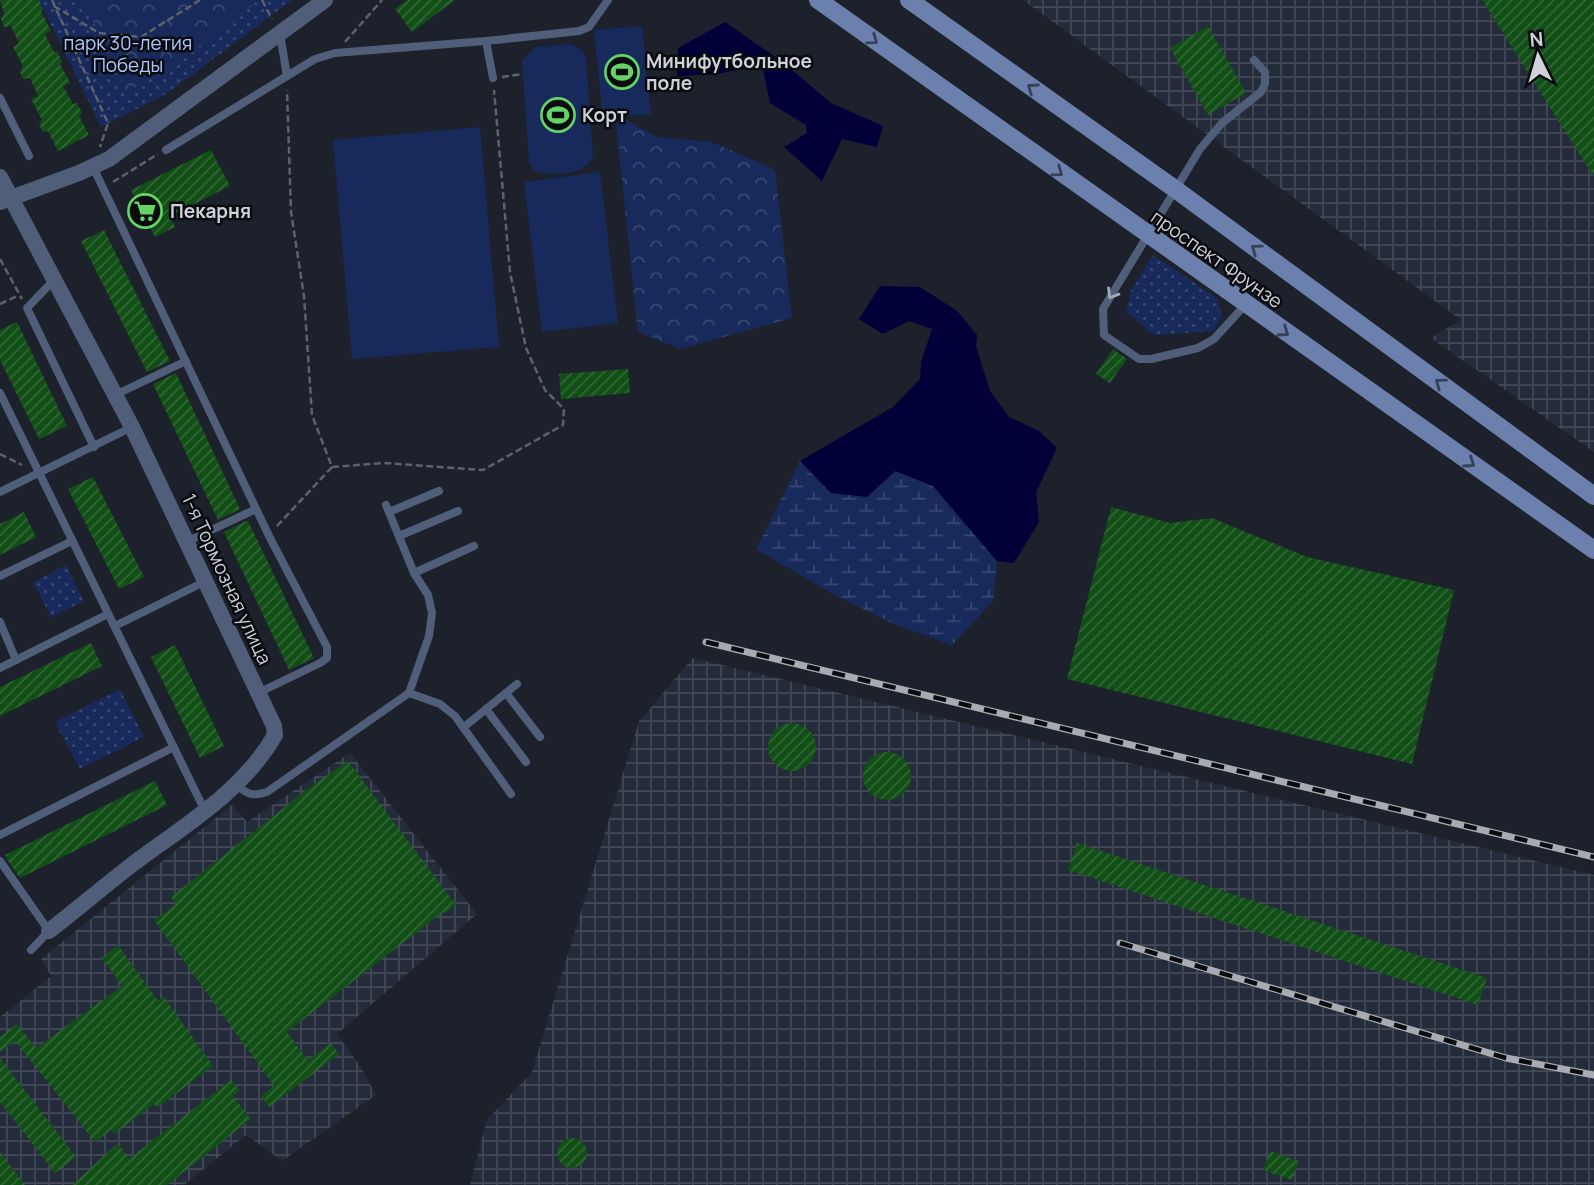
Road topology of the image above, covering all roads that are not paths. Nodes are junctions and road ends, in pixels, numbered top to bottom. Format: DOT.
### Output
graph roads {
  1 [pos="325,0"];
  2 [pos="608,0"];
  3 [pos="818,0"];
  4 [pos="909,0"];
  5 [pos="280,34"];
  6 [pos="486,41"];
  7 [pos="1254,60"];
  8 [pos="286,76"];
  9 [pos="493,78"];
  10 [pos="0,98"];
  11 [pos="166,150"];
  12 [pos="29,156"];
  13 [pos="93,167"];
  14 [pos="0,177"];
  15 [pos="1175,189"];
  16 [pos="5,200"];
  17 [pos="1147,235"];
  18 [pos="54,280"];
  19 [pos="1245,305"];
  20 [pos="186,362"];
  21 [pos="0,393"];
  22 [pos="115,395"];
  23 [pos="132,427"];
  24 [pos="94,447"];
  25 [pos="40,473"];
  26 [pos="439,491"];
  27 [pos="0,492"];
  28 [pos="1594,496"];
  29 [pos="256,509"];
  30 [pos="458,511"];
  31 [pos="399,536"];
  32 [pos="72,541"];
  33 [pos="186,542"];
  34 [pos="474,546"];
  35 [pos="1594,550"];
  36 [pos="414,573"];
  37 [pos="0,576"];
  38 [pos="206,581"];
  39 [pos="108,614"];
  40 [pos="0,622"];
  41 [pos="115,626"];
  42 [pos="16,660"];
  43 [pos="0,668"];
  44 [pos="517,684"];
  45 [pos="409,692"];
  46 [pos="258,693"];
  47 [pos="506,693"];
  48 [pos="486,709"];
  49 [pos="464,727"];
  50 [pos="540,737"];
  51 [pos="174,747"];
  52 [pos="526,762"];
  53 [pos="235,784"];
  54 [pos="511,794"];
  55 [pos="205,811"];
  56 [pos="0,835"];
  57 [pos="0,861"];
  58 [pos="49,931"];
  59 [pos="31,950"];
  1 -- 5 [label="street"];
  2 -- 6 [label="lane"];
  3 -- 17 [label="main road, проспект Фрунзе, one-way"];
  15 -- 4 [label="main road, проспект Фрунзе, one-way"];
  5 -- 8 [label="lane"];
  5 -- 13 [label="street"];
  6 -- 8 [label="lane"];
  6 -- 9 [label="lane"];
  7 -- 15 [label="lane"];
  8 -- 11 [label="lane"];
  10 -- 12 [label="lane"];
  13 -- 16 [label="street"];
  13 -- 20 [label="lane"];
  14 -- 16 [label="street, 1-я Тормозная улица"];
  15 -- 17 [label="lane"];
  28 -- 15 [label="main road, проспект Фрунзе, one-way"];
  16 -- 18 [label="street, 1-я Тормозная улица"];
  17 -- 19 [label="main road, проспект Фрунзе"];
  17 -- 19 [label="lane, one-way"];
  18 -- 22 [label="street, 1-я Тормозная улица"];
  18 -- 24 [label="lane"];
  19 -- 35 [label="main road, проспект Фрунзе, one-way"];
  20 -- 22 [label="lane"];
  20 -- 29 [label="lane"];
  21 -- 25 [label="lane"];
  22 -- 23 [label="street, 1-я Тормозная улица"];
  23 -- 24 [label="lane"];
  23 -- 33 [label="street, 1-я Тормозная улица"];
  24 -- 25 [label="lane"];
  25 -- 27 [label="lane"];
  25 -- 32 [label="lane"];
  26 -- 31 [label="lane"];
  29 -- 33 [label="lane"];
  29 -- 46 [label="lane"];
  30 -- 31 [label="lane"];
  31 -- 36 [label="lane"];
  32 -- 37 [label="lane"];
  32 -- 39 [label="lane"];
  33 -- 38 [label="street, 1-я Тормозная улица"];
  34 -- 36 [label="lane"];
  36 -- 45 [label="lane"];
  38 -- 41 [label="lane"];
  38 -- 46 [label="street, 1-я Тормозная улица"];
  39 -- 41 [label="lane"];
  39 -- 42 [label="lane"];
  40 -- 42 [label="lane"];
  41 -- 51 [label="lane"];
  42 -- 43 [label="lane"];
  44 -- 47 [label="lane"];
  45 -- 49 [label="lane"];
  45 -- 53 [label="lane"];
  46 -- 53 [label="street, 1-я Тормозная улица"];
  47 -- 48 [label="lane"];
  47 -- 50 [label="lane"];
  48 -- 49 [label="lane"];
  48 -- 52 [label="lane"];
  49 -- 54 [label="lane"];
  51 -- 55 [label="lane"];
  51 -- 56 [label="lane"];
  53 -- 55 [label="street, 1-я Тормозная улица"];
  55 -- 58 [label="street, 1-я Тормозная улица"];
  57 -- 58 [label="lane"];
  58 -- 59 [label="lane"];
}
